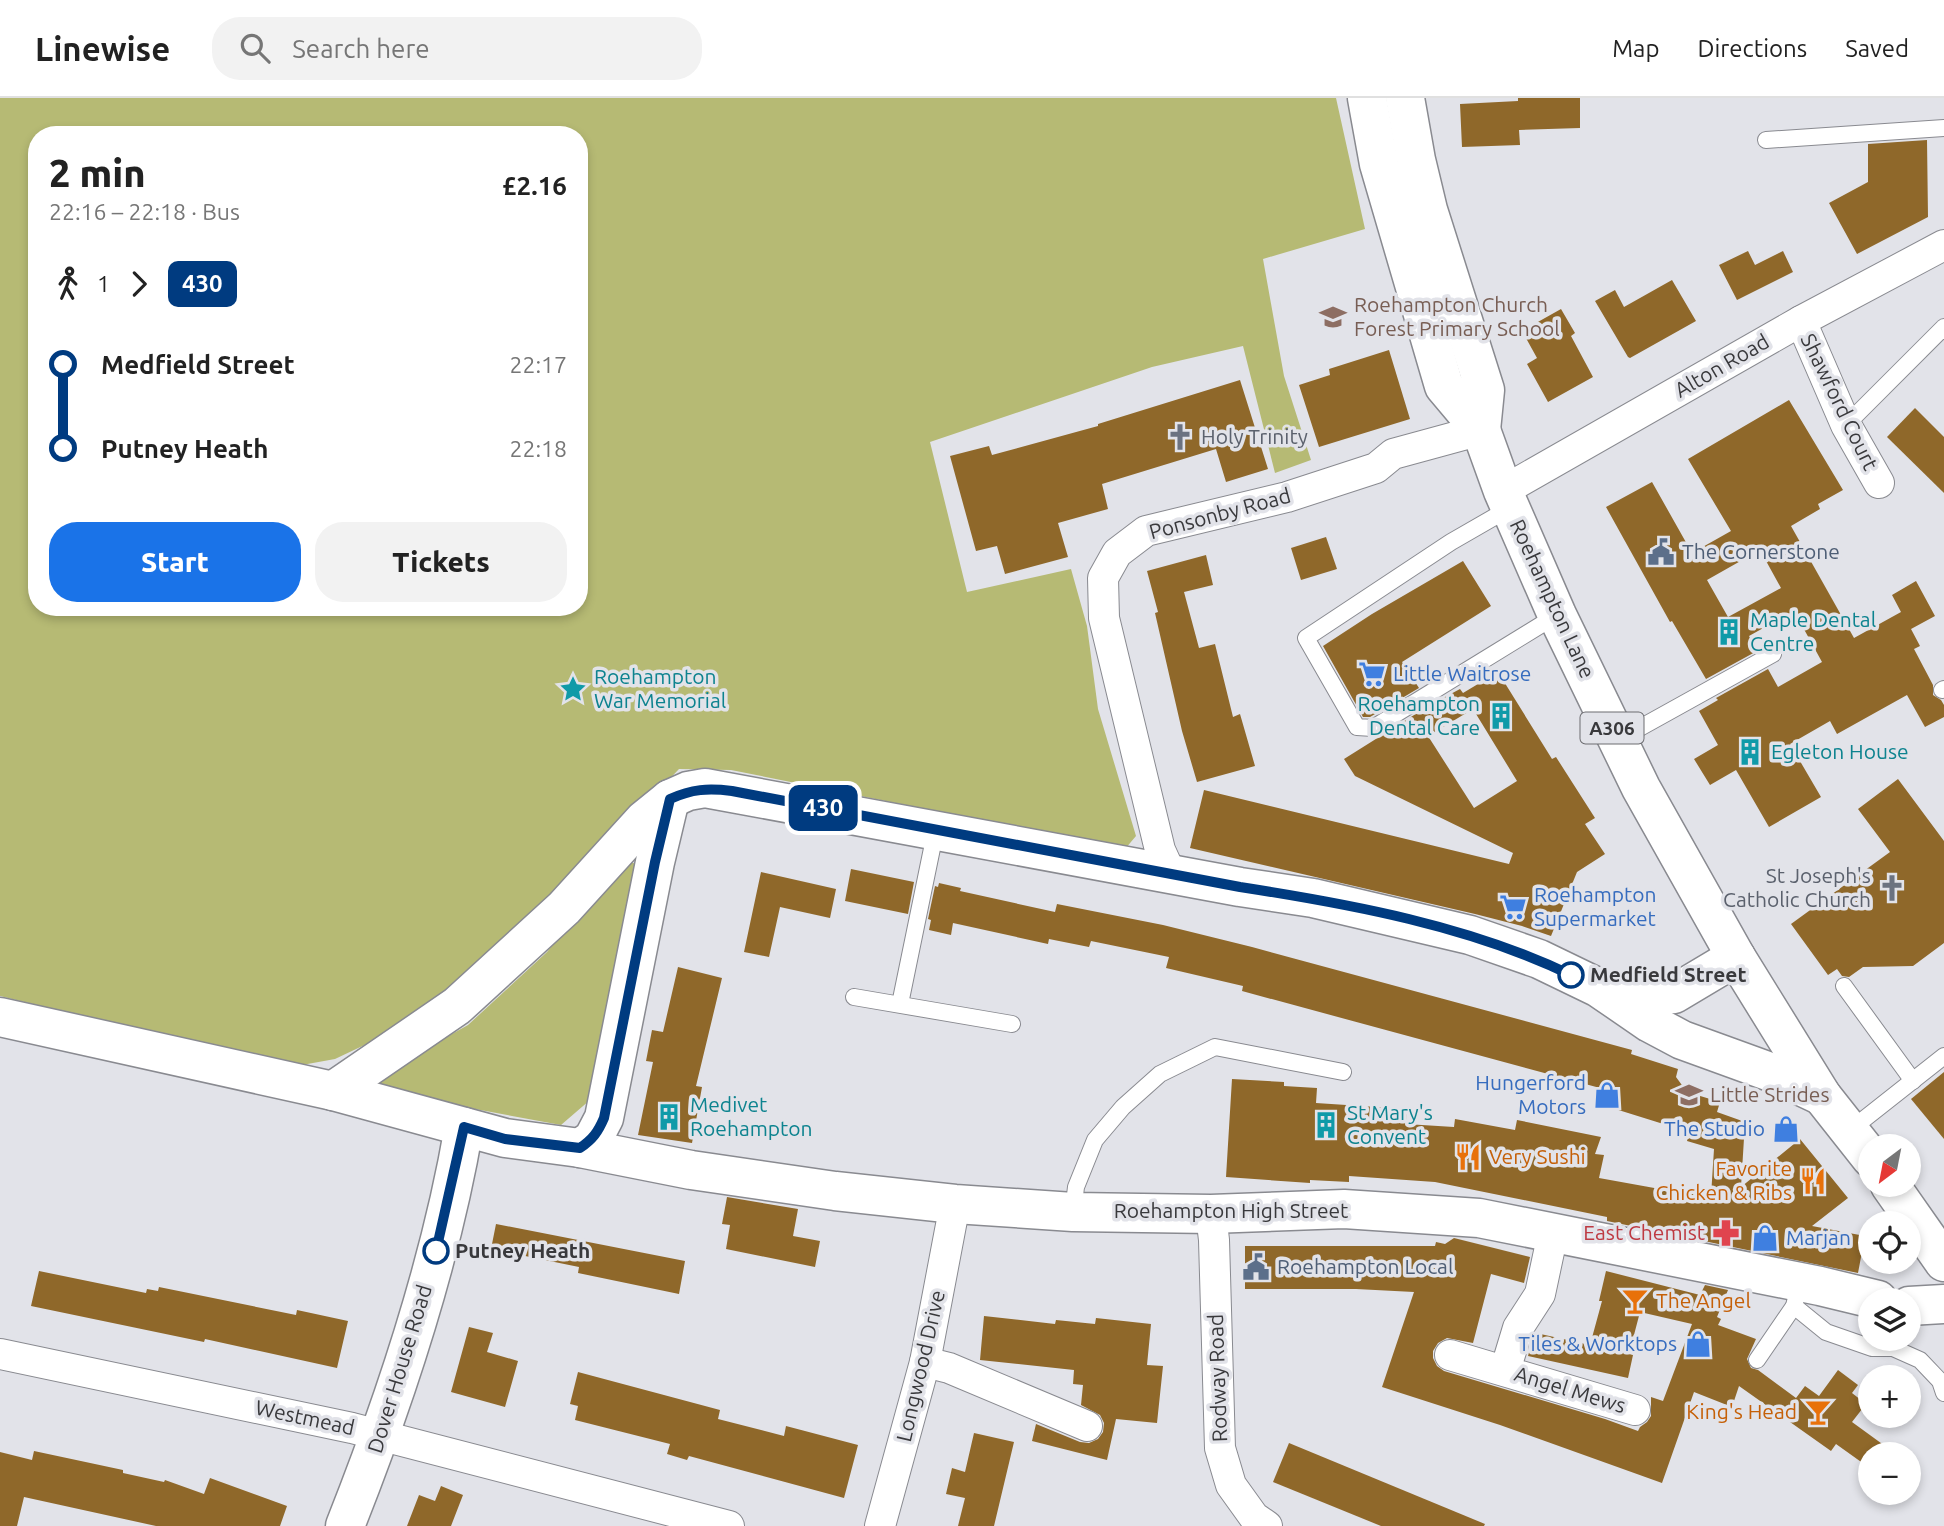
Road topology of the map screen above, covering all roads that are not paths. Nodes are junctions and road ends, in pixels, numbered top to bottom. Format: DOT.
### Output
graph roads {
  1 [pos="1367,98"];
  2 [pos="1405,98"];
  3 [pos="1944,128"];
  4 [pos="1766,140"];
  5 [pos="1944,244"];
  6 [pos="1801,321"];
  7 [pos="1944,327"];
  8 [pos="1846,425"];
  9 [pos="1481,430"];
  10 [pos="1879,483"];
  11 [pos="1507,499"];
  12 [pos="1558,615"];
  13 [pos="1773,654"];
  14 [pos="1618,740"];
  15 [pos="670,799"];
  16 [pos="936,829"];
  17 [pos="1170,873"];
  18 [pos="1736,957"];
  19 [pos="1844,986"];
  20 [pos="1599,988"];
  21 [pos="854,997"];
  22 [pos="900,1004"];
  23 [pos="0,1017"];
  24 [pos="1012,1024"];
  25 [pos="1944,1056"];
  26 [pos="1343,1072"];
  27 [pos="1913,1081"];
  28 [pos="333,1091"];
  29 [pos="1822,1096"];
  30 [pos="464,1127"];
  31 [pos="1868,1134"];
  32 [pos="1858,1141"];
  33 [pos="580,1148"];
  34 [pos="1898,1197"];
  35 [pos="955,1204"];
  36 [pos="1073,1212"];
  37 [pos="1211,1214"];
  38 [pos="1553,1233"];
  39 [pos="1944,1262"];
  40 [pos="1797,1294"];
  41 [pos="1858,1299"];
  42 [pos="1944,1304"];
  43 [pos="1921,1305"];
  44 [pos="0,1354"];
  45 [pos="1451,1356"];
  46 [pos="1757,1360"];
  47 [pos="925,1362"];
  48 [pos="1505,1371"];
  49 [pos="1944,1393"];
  50 [pos="1635,1410"];
  51 [pos="1087,1426"];
  52 [pos="381,1436"];
  53 [pos="345,1526"];
  54 [pos="729,1526"];
  55 [pos="880,1526"];
  56 [pos="1267,1526"];
  1 -- 9 [label="main road, Roehampton Lane / A306"];
  2 -- 9 [label="main road, Roehampton Lane / A306"];
  3 -- 4 [label="lane"];
  5 -- 6 [label="street, Alton Road"];
  6 -- 8 [label="street, Shawford Court"];
  6 -- 11 [label="street, Alton Road"];
  7 -- 8 [label="lane"];
  8 -- 10 [label="street, Shawford Court"];
  9 -- 11 [label="main road, Roehampton Lane / A306"];
  9 -- 17 [label="street, Ponsonby Road"];
  11 -- 12 [label="main road, Roehampton Lane / A306"];
  11 -- 12 [label="lane"];
  12 -- 14 [label="main road, Roehampton Lane / A306"];
  13 -- 14 [label="lane"];
  14 -- 18 [label="main road, Roehampton Lane / A306"];
  15 -- 16 [label="main road"];
  15 -- 28 [label="main road"];
  15 -- 33 [label="main road"];
  16 -- 17 [label="main road"];
  16 -- 22 [label="lane"];
  17 -- 20 [label="main road"];
  18 -- 20 [label="main road"];
  18 -- 29 [label="main road, Roehampton Lane / A306"];
  19 -- 27 [label="lane"];
  20 -- 29 [label="main road"];
  21 -- 22 [label="lane"];
  22 -- 24 [label="lane"];
  23 -- 28 [label="main road"];
  25 -- 27 [label="lane"];
  26 -- 36 [label="lane"];
  27 -- 31 [label="lane"];
  28 -- 30 [label="main road"];
  29 -- 32 [label="main road, Roehampton Lane / A306"];
  30 -- 33 [label="main road"];
  30 -- 52 [label="main road, Dover House Road"];
  33 -- 35 [label="main road, Roehampton High Street"];
  34 -- 39 [label="main road"];
  35 -- 36 [label="main road, Roehampton High Street"];
  35 -- 47 [label="street, Longwood Drive"];
  36 -- 37 [label="main road, Roehampton High Street"];
  37 -- 38 [label="main road, Roehampton High Street"];
  37 -- 56 [label="street, Rodway Road"];
  38 -- 40 [label="main road, Roehampton High Street"];
  38 -- 48 [label="street, Angel Mews"];
  40 -- 41 [label="main road, Roehampton High Street"];
  40 -- 46 [label="lane"];
  40 -- 49 [label="lane"];
  42 -- 43 [label="main road"];
  44 -- 52 [label="street, Westmead"];
  45 -- 48 [label="street, Angel Mews"];
  47 -- 51 [label="street"];
  47 -- 55 [label="street, Longwood Drive"];
  48 -- 50 [label="street, Angel Mews"];
  52 -- 53 [label="main road, Dover House Road"];
  52 -- 54 [label="street, Westmead"];
}
